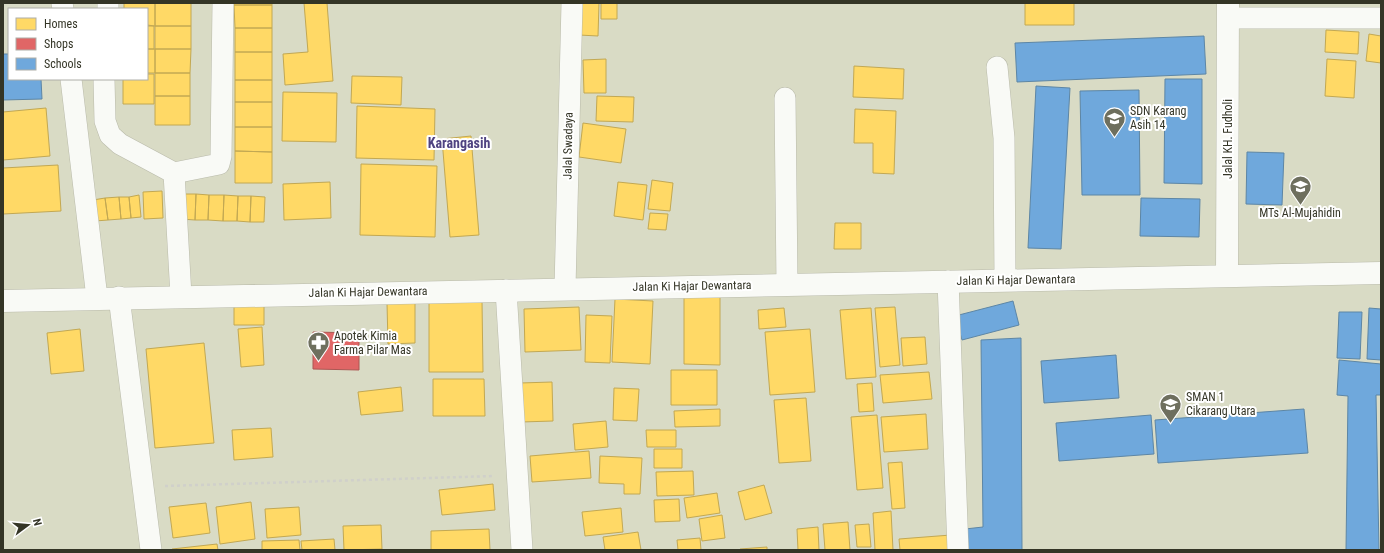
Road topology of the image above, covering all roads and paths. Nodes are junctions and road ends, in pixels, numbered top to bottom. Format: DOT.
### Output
graph roads {
  1 [pos="223,3"];
  2 [pos="572,3"];
  3 [pos="1228,10"];
  4 [pos="1381,18"];
  5 [pos="997,67"];
  6 [pos="71,80"];
  7 [pos="104,80"];
  8 [pos="785,98"];
  9 [pos="174,173"];
  10 [pos="1381,273"];
  11 [pos="1227,275"];
  12 [pos="1005,280"];
  13 [pos="948,281"];
  14 [pos="787,284"];
  15 [pos="565,288"];
  16 [pos="506,290"];
  17 [pos="181,296"];
  18 [pos="119,297"];
  19 [pos="97,298"];
  20 [pos="3,301"];
  21 [pos="517,475"];
  22 [pos="143,486"];
  23 [pos="151,550"];
  24 [pos="522,550"];
  25 [pos="958,550"];
  1 -- 9 [label="street"];
  2 -- 15 [label="street, Jalal Swadaya"];
  3 -- 4 [label="street"];
  3 -- 11 [label="main road, Jalal KH. Fudholi"];
  5 -- 12 [label="street"];
  6 -- 19 [label="street"];
  7 -- 9 [label="street"];
  8 -- 14 [label="street"];
  9 -- 17 [label="street"];
  10 -- 11 [label="main road, Jalan Ki Hajar Dewantara"];
  11 -- 12 [label="main road, Jalan Ki Hajar Dewantara"];
  12 -- 13 [label="main road, Jalan Ki Hajar Dewantara"];
  13 -- 14 [label="main road, Jalan Ki Hajar Dewantara"];
  13 -- 25 [label="street"];
  14 -- 15 [label="main road, Jalan Ki Hajar Dewantara"];
  15 -- 16 [label="main road, Jalan Ki Hajar Dewantara"];
  16 -- 17 [label="main road, Jalan Ki Hajar Dewantara"];
  16 -- 21 [label="street"];
  17 -- 18 [label="main road, Jalan Ki Hajar Dewantara"];
  18 -- 19 [label="main road, Jalan Ki Hajar Dewantara"];
  18 -- 22 [label="street"];
  19 -- 20 [label="main road, Jalan Ki Hajar Dewantara"];
  21 -- 22 [label="path"];
  21 -- 24 [label="street"];
  22 -- 23 [label="street"];
}
